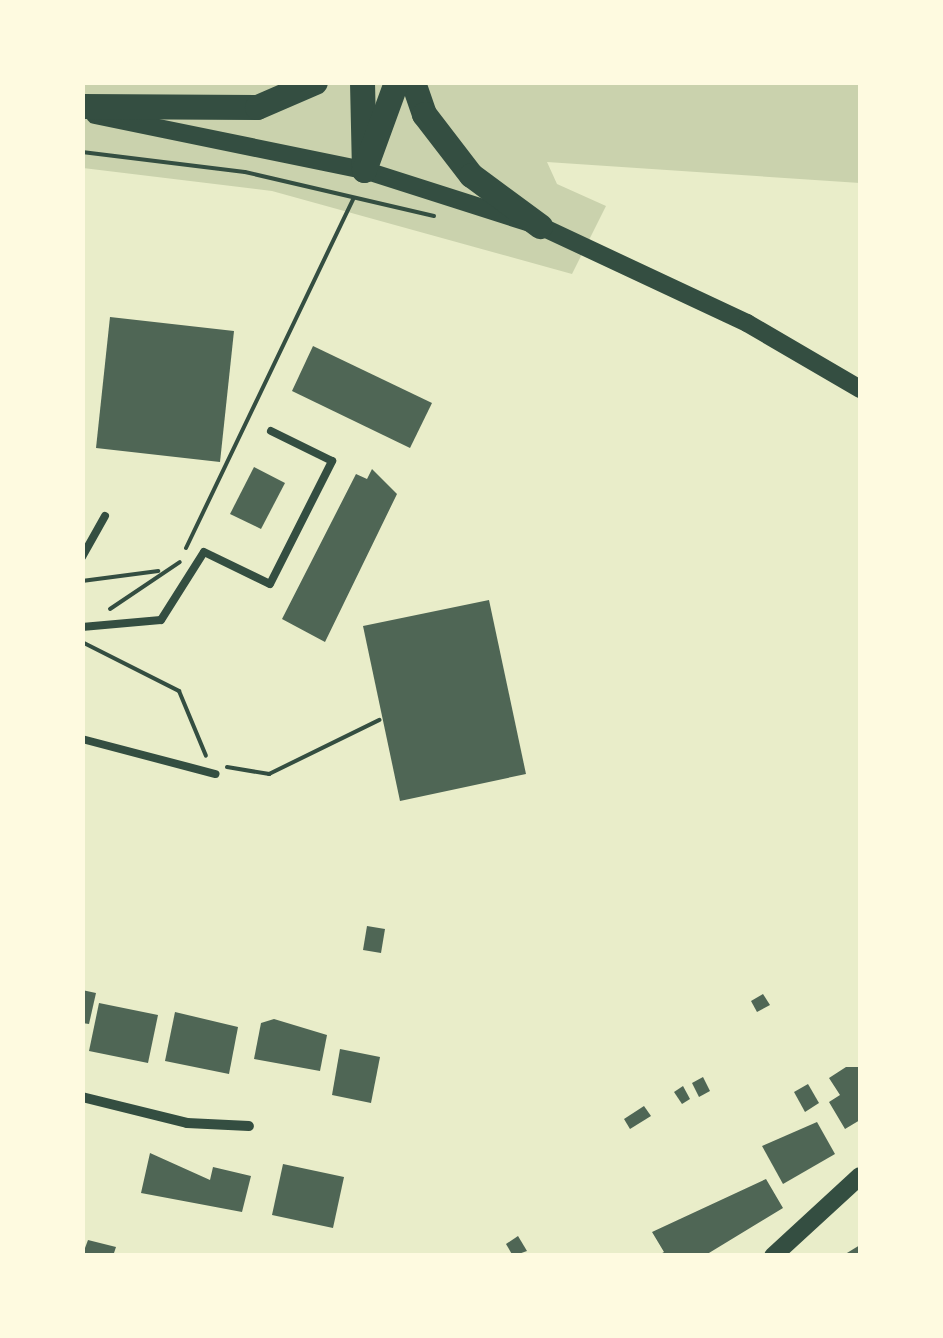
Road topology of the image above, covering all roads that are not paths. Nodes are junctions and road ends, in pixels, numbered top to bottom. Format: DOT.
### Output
graph roads {
  1 [pos="315,82"];
  2 [pos="362,82"];
  3 [pos="396,82"];
  4 [pos="413,82"];
  5 [pos="82,110"];
  6 [pos="364,170"];
  7 [pos="540,226"];
  8 [pos="860,390"];
  9 [pos="271,431"];
  10 [pos="105,516"];
  11 [pos="82,557"];
  12 [pos="84,627"];
  13 [pos="82,739"];
  14 [pos="215,774"];
  15 [pos="82,1096"];
  16 [pos="249,1126"];
  17 [pos="860,1176"];
  18 [pos="773,1256"];
  1 -- 5 [label="highway"];
  2 -- 6 [label="highway"];
  3 -- 6 [label="highway"];
  4 -- 7 [label="highway"];
  5 -- 6 [label="street"];
  6 -- 7 [label="street"];
  7 -- 8 [label="street"];
  9 -- 12 [label="lane"];
  10 -- 11 [label="lane"];
  13 -- 14 [label="lane"];
  15 -- 16 [label="street"];
  17 -- 18 [label="street"];
}
